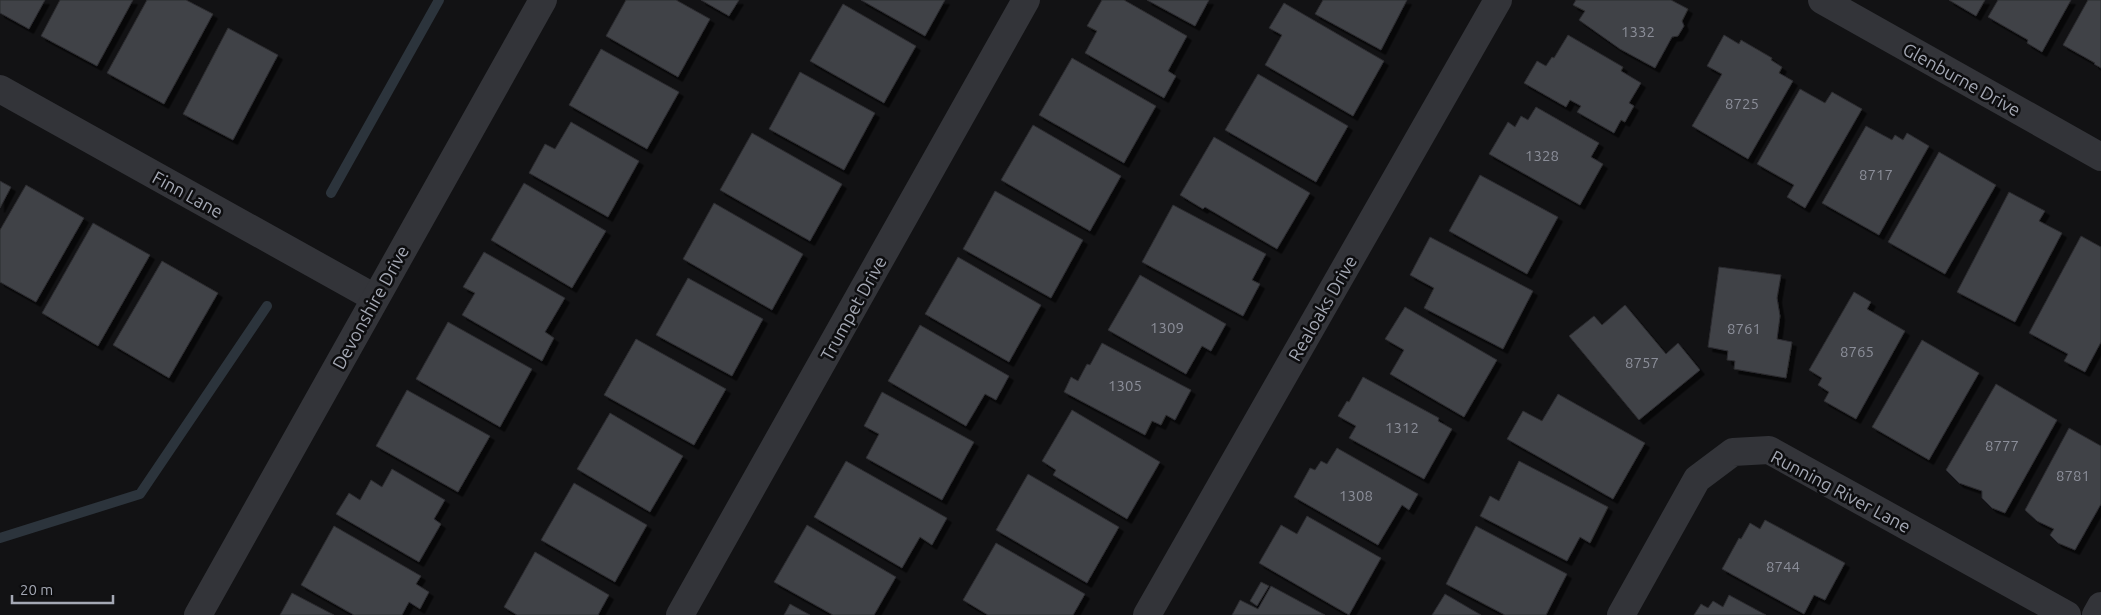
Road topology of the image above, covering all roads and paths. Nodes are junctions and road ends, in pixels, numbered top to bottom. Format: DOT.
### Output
graph roads {
  1 [pos="543,0"];
  2 [pos="1026,0"];
  3 [pos="1498,0"];
  4 [pos="1822,0"];
  5 [pos="0,89"];
  6 [pos="2101,157"];
  7 [pos="375,298"];
  8 [pos="2101,606"];
  9 [pos="198,615"];
  10 [pos="680,615"];
  11 [pos="1147,615"];
  12 [pos="1621,615"];
  13 [pos="2067,615"];
  14 [pos="2096,615"];
  1 -- 7 [label="street, Devonshire Drive"];
  2 -- 10 [label="street, Trumpet Drive"];
  3 -- 11 [label="street, Realoaks Drive"];
  4 -- 6 [label="street, Glenburne Drive"];
  5 -- 7 [label="street, Finn Lane"];
  7 -- 9 [label="street, Devonshire Drive"];
  8 -- 14 [label="street"];
  12 -- 13 [label="street, Running River Lane"];
}
